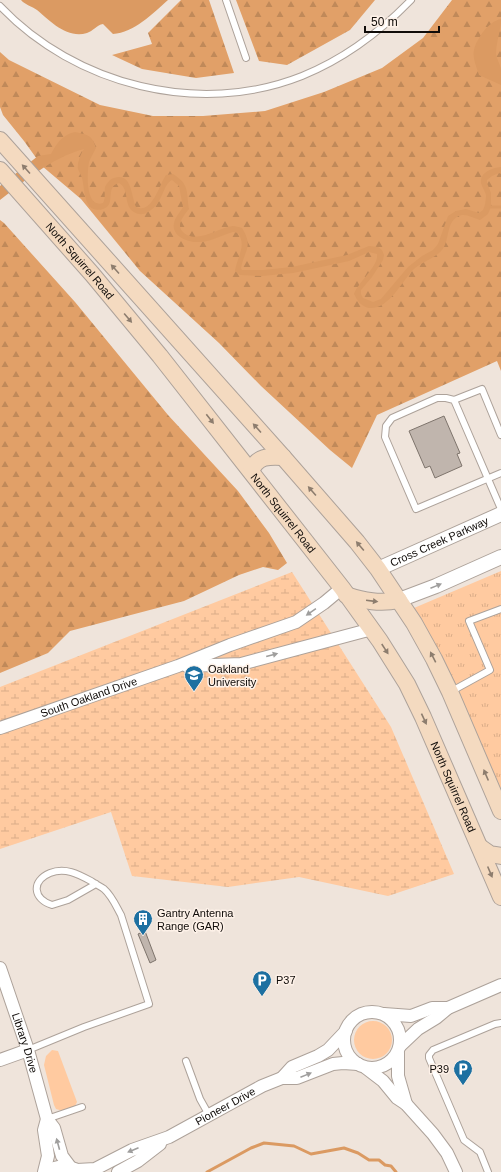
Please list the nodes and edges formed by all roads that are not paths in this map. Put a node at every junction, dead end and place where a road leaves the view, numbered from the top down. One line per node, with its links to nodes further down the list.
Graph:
1 (226, 0): 4 (lane)
2 (410, 0): 3 (lane)
3 (0, 6)
4 (246, 58)
5 (3, 143): 9 (main road, North Squirrel Road, one-way to 5)
6 (0, 170): 10 (main road, North Squirrel Road, one-way to 10)
7 (454, 400): 8 (lane); 12 (lane); 12 (lane)
8 (501, 435)
9 (283, 458): 10 (main road); 16 (main road, North Squirrel Road, one-way to 9)
10 (251, 471): 17 (main road, North Squirrel Road)
11 (501, 473): 12 (lane)
12 (488, 478): 13 (lane)
13 (501, 509)
14 (501, 514): 16 (street, Cross Creek Parkway)
15 (501, 558): 18 (street, one-way to 15)
16 (378, 569): 18 (main road, North Squirrel Road)
17 (344, 591): 18 (main road, one-way to 18); 20 (main road, North Squirrel Road); 21 (street, South Oakland Drive, one-way to 21)
18 (399, 600): 22 (main road, North Squirrel Road, one-way to 18)
19 (501, 609): 22 (lane)
20 (372, 629): 21 (street, South Oakland Drive, one-way to 20); 25 (main road, North Squirrel Road, one-way to 25)
21 (178, 666): 23 (street, South Oakland Drive)
22 (450, 692): 24 (main road, North Squirrel Road, one-way to 22)
23 (0, 728)
24 (501, 811)
25 (480, 847): 26 (main road); 28 (main road, North Squirrel Road, one-way to 28)
26 (501, 856)
27 (96, 884): 27 (lane); 36 (lane)
28 (501, 897)
29 (0, 968): 36 (street, Library Drive)
30 (501, 985): 31 (street)
31 (448, 1008): 32 (street); 35 (street)
32 (384, 1014): 34 (street); 35 (street)
33 (501, 1023): 50 (lane)
34 (346, 1031): 39 (street); 40 (street, Pioneer Drive)
35 (399, 1049): 39 (street); 41 (street)
36 (28, 1050): 37 (street); 44 (street, Library Drive)
37 (0, 1060)
38 (186, 1061): 43 (lane)
39 (362, 1066): 40 (street, Pioneer Drive, one-way to 39); 41 (street)
40 (282, 1078): 43 (street, Pioneer Drive)
41 (406, 1104): 49 (street)
42 (82, 1106): 44 (lane)
43 (209, 1115): 45 (street, Pioneer Drive)
44 (47, 1119): 46 (street, Library Drive, one-way to 44); 47 (street, Library Drive)
45 (169, 1137): 46 (street, Pioneer Drive, one-way to 46); 48 (street, Pioneer Drive)
46 (76, 1170): 47 (street, Pioneer Drive)
47 (45, 1172)
48 (118, 1172)
49 (456, 1172)
50 (488, 1172)

